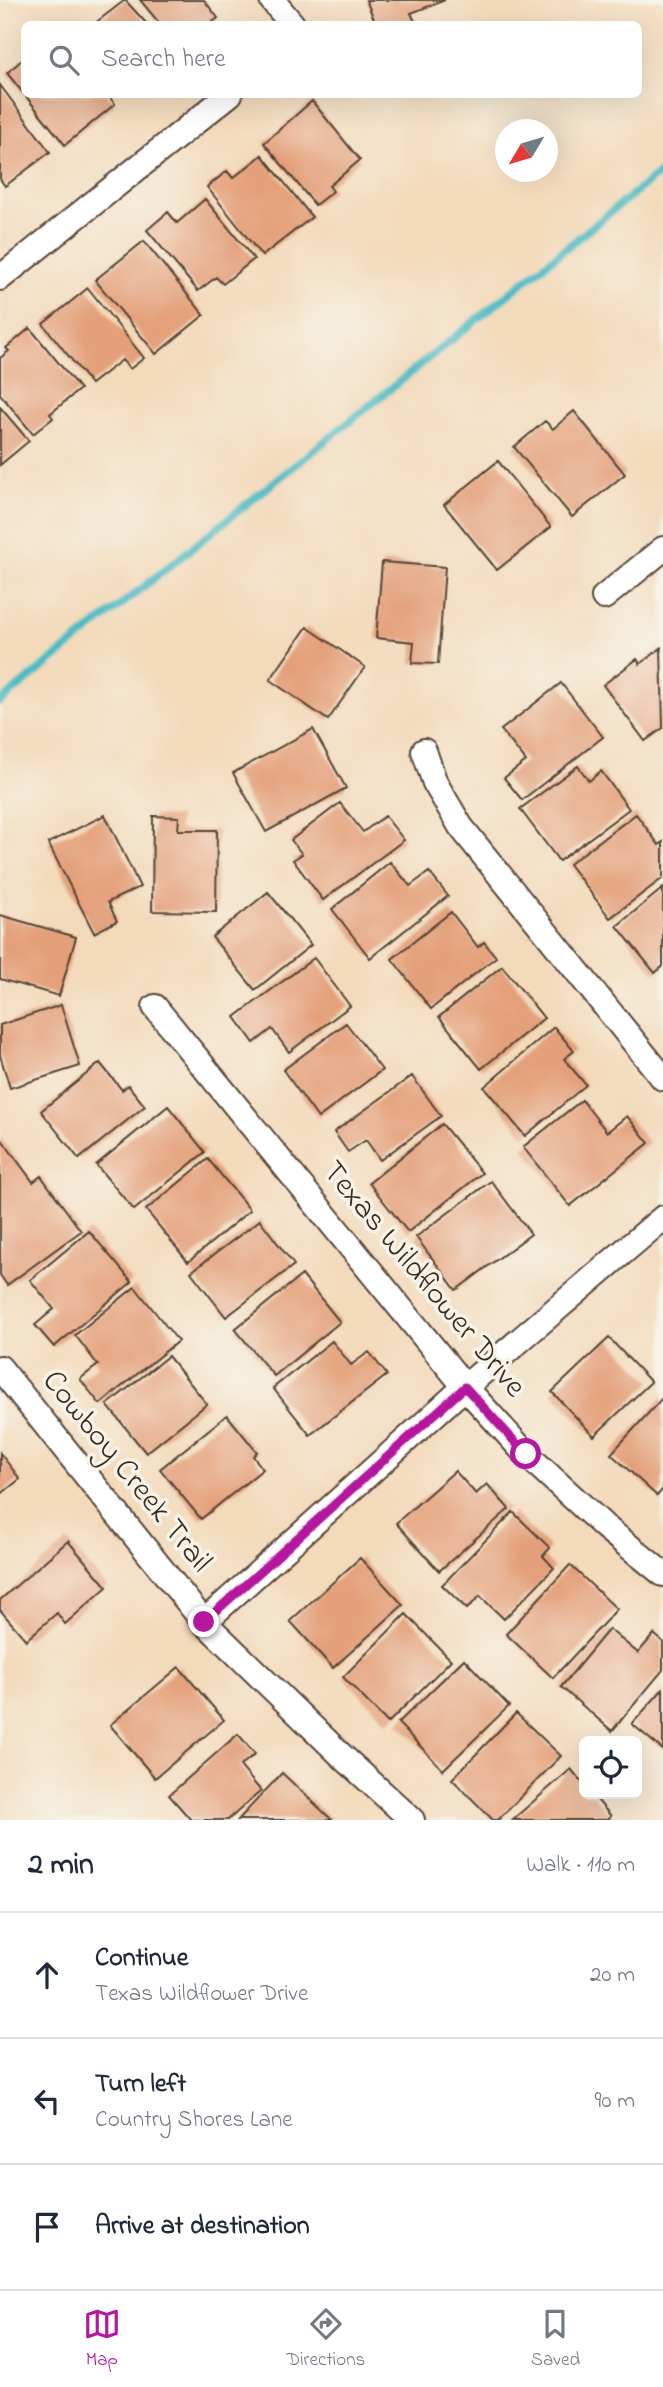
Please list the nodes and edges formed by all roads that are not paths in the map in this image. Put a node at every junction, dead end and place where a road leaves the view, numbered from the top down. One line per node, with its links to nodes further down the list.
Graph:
1 (272, 0): 2 (street)
2 (290, 21)
3 (225, 98): 4 (street)
4 (0, 278)
5 (663, 549): 6 (street)
6 (604, 597)
7 (424, 751): 9 (street)
8 (155, 1007): 12 (street, Texas Wildflower Drive)
9 (663, 1078)
10 (663, 1218): 12 (street)
11 (0, 1368): 14 (street, Cowboy Creek Trail)
12 (465, 1387): 13 (street, Texas Wildflower Drive); 14 (street)
13 (663, 1574)
14 (204, 1622): 15 (street, Cowboy Creek Trail)
15 (412, 1820)

